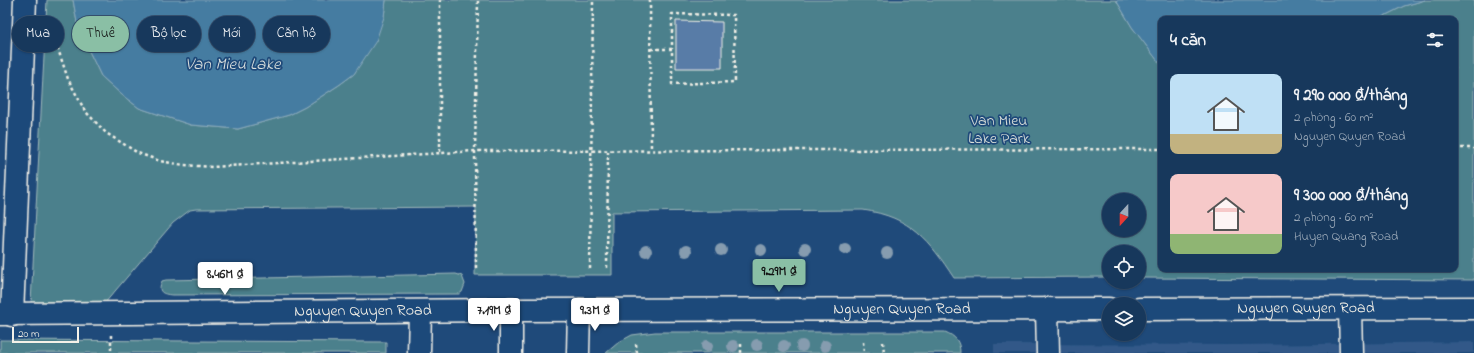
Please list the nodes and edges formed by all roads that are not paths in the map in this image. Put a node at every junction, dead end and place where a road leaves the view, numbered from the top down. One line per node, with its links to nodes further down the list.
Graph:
1 (25, 0): 10 (street)
2 (1474, 308): 6 (street, Nguyen Quyen Road)
3 (1047, 309): 4 (street, Nguyen Quyen Road); 8 (street, Nguyen Quyen Road); 14 (street)
4 (1102, 309)
5 (1146, 309): 6 (street, Nguyen Quyen Road)
6 (1350, 309): 15 (street)
7 (511, 310): 8 (street, Nguyen Quyen Road); 9 (street, Nguyen Quyen Road); 12 (street)
8 (578, 310): 13 (street)
9 (420, 312): 10 (street, Nguyen Quyen Road); 11 (street)
10 (6, 314)
11 (419, 353)
12 (511, 353)
13 (578, 353)
14 (1048, 353)
15 (1351, 353)

